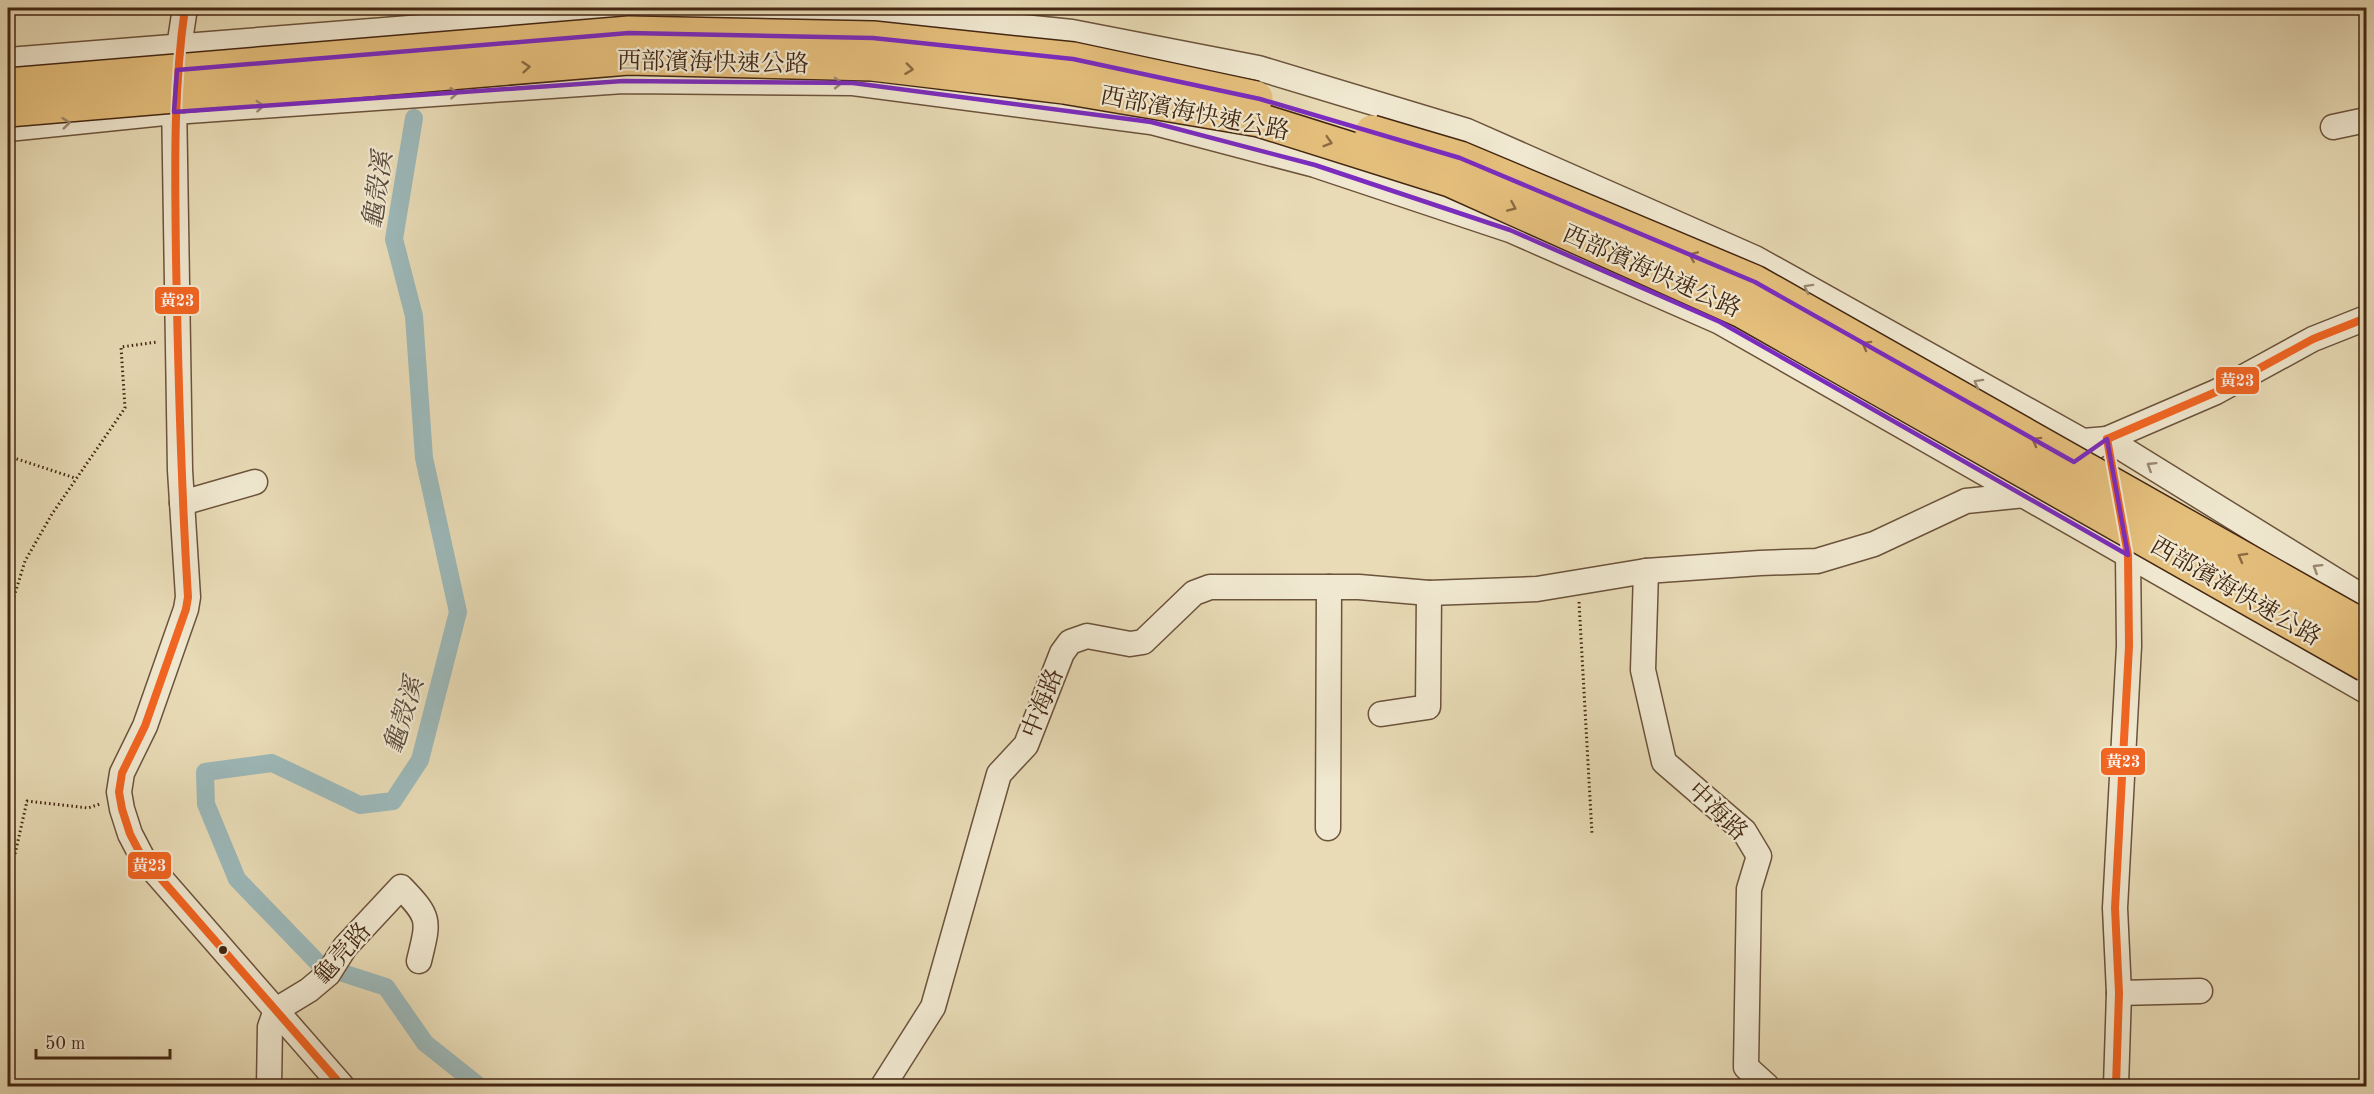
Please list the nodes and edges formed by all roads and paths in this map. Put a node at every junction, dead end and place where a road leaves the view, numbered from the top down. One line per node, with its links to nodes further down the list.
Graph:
1 (185, 8): 2 (street)
2 (179, 47): 3 (street); 6 (street); 12 (street, one-way to 2)
3 (8, 60)
4 (8, 85): 25 (highway, 西部濱海快速公路, one-way to 4, bridge)
5 (8, 110): 26 (highway, 西部濱海快速公路, one-way to 26, bridge)
6 (174, 112): 9 (street, one-way to 6); 11 (street); 16 (street, one-way to 16)
7 (2367, 120): 8 (street)
8 (2332, 127)
9 (8, 129)
10 (2367, 318): 12 (street, 中海路)
11 (177, 340): 14 (path); 17 (street)
12 (2107, 439): 16 (street, 中海路); 18 (street); 23 (street, one-way to 12)
13 (8, 456): 14 (path)
14 (75, 478): 24 (path)
15 (255, 483): 17 (street)
16 (2025, 495): 18 (street); 19 (street, 中海路)
17 (182, 503): 29 (street)
18 (2128, 555): 27 (street); 35 (street)
19 (1647, 570): 20 (street, 中海路); 40 (street, 中海路)
20 (1577, 582): 22 (street, 中海路); 31 (path)
21 (1329, 587): 22 (street, 中海路); 30 (street); 39 (street, 中海路)
22 (1429, 593): 28 (street)
23 (2367, 599)
24 (8, 603)
25 (2367, 628)
26 (2367, 665)
27 (2367, 691)
28 (1381, 714)
29 (120, 798): 32 (path); 36 (street)
30 (1328, 828)
31 (1592, 834)
32 (15, 854)
33 (419, 961): 36 (street, 龜壳路)
34 (2200, 991): 35 (street)
35 (2119, 993): 41 (street)
36 (276, 1010): 37 (street); 38 (street)
37 (269, 1086)
38 (342, 1086)
39 (883, 1086)
40 (1767, 1086)
41 (2116, 1086)

